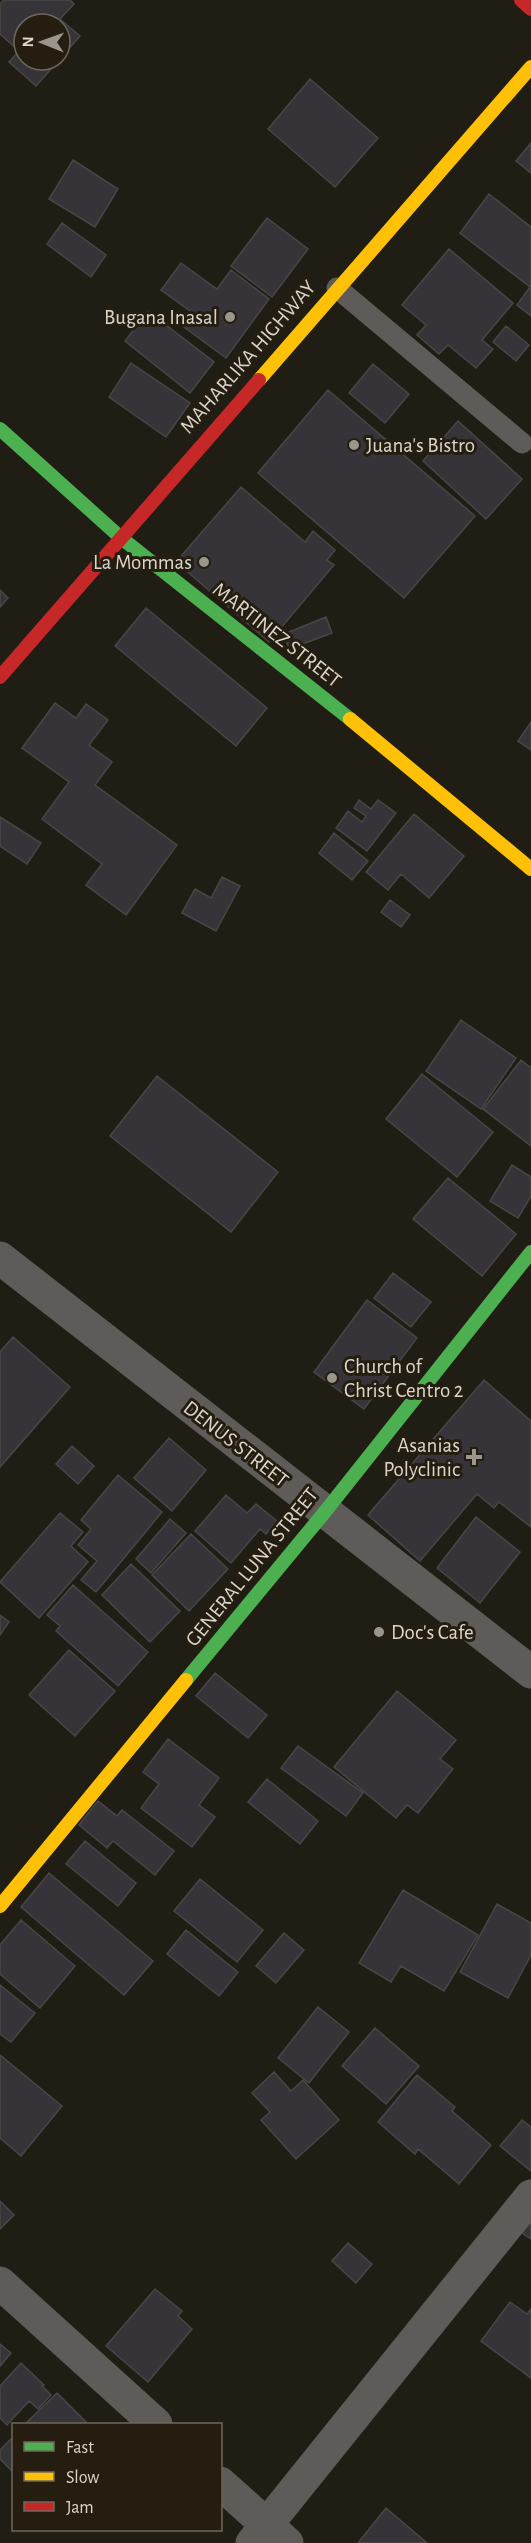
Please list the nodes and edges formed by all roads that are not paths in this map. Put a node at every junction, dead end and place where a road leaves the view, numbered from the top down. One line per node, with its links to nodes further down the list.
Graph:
1 (521, 0): 2 (main road)
2 (531, 9)
3 (531, 67): 4 (main road, MAHARLIKA HIGHWAY)
4 (337, 288): 6 (lane); 7 (main road, MAHARLIKA HIGHWAY)
5 (0, 429): 7 (main road, MARTINEZ STREET)
6 (522, 443)
7 (120, 537): 8 (main road, MAHARLIKA HIGHWAY); 9 (main road, MARTINEZ STREET)
8 (0, 677)
9 (531, 868)
10 (531, 1251): 12 (main road, GENERAL LUNA STREET)
11 (0, 1258): 12 (street, DENUS STREET)
12 (324, 1513): 13 (street, DENUS STREET); 14 (main road, GENERAL LUNA STREET)
13 (531, 1672)
14 (0, 1906)
15 (531, 2196): 19 (street)
16 (0, 2283): 17 (street)
17 (155, 2423)
18 (222, 2485): 19 (street)
19 (268, 2537)

